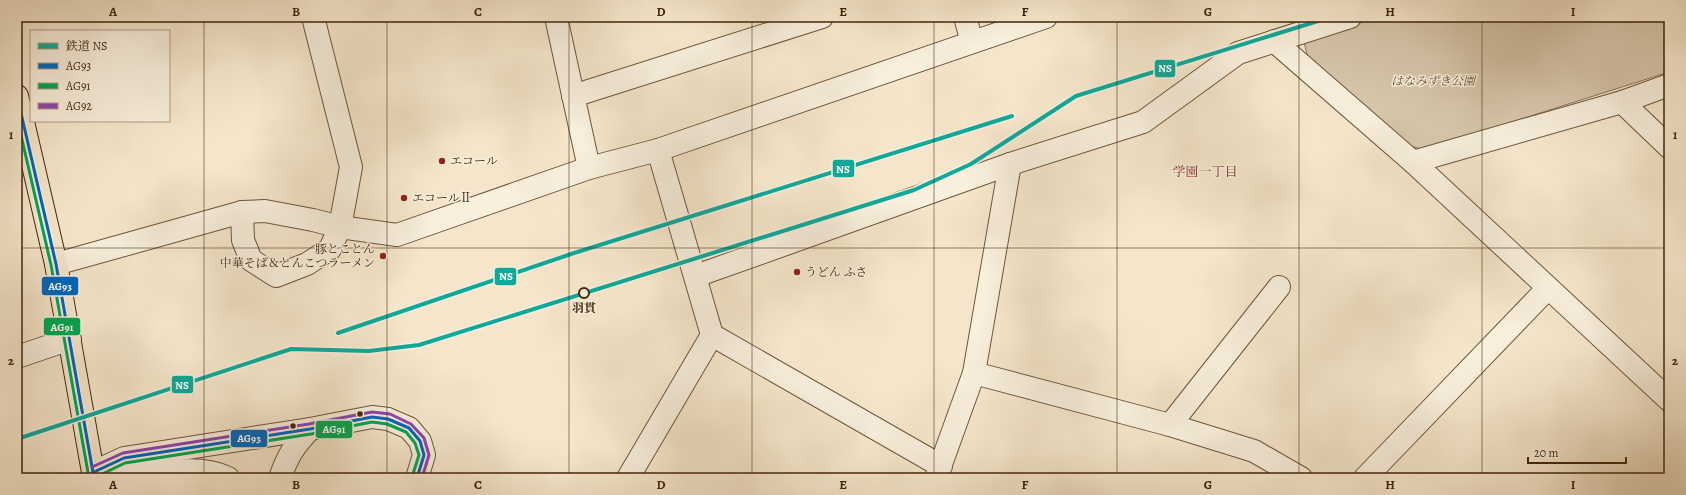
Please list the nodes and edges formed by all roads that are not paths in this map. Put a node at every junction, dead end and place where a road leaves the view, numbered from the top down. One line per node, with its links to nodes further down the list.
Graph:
1 (313, 17): 20 (street)
2 (556, 17): 11 (street)
3 (822, 17): 11 (street)
4 (965, 17): 8 (street)
5 (1046, 17): 8 (street)
6 (1350, 17): 7 (street)
7 (1274, 41): 16 (street); 17 (street)
8 (972, 42): 15 (street)
9 (1669, 85): 12 (street)
10 (17, 96): 13 (main road)
11 (573, 96): 18 (street)
12 (1622, 102): 14 (street); 16 (street)
13 (22, 138): 21 (main road)
14 (1669, 148)
15 (658, 150): 18 (street); 22 (street)
16 (1413, 162): 24 (street)
17 (1010, 164): 22 (street); 28 (street)
18 (589, 168): 20 (street)
19 (242, 212): 20 (street); 20 (street); 21 (street)
20 (340, 227)
21 (56, 264): 26 (main road)
22 (696, 276): 25 (street)
23 (1279, 287): 30 (street)
24 (1548, 288): 29 (street); 41 (street)
25 (712, 335): 32 (street); 39 (street)
26 (70, 339): 27 (street); 33 (main road)
27 (17, 356)
28 (974, 373): 30 (street); 32 (street)
29 (1669, 400)
30 (1170, 425): 40 (street)
31 (310, 429): 33 (street); 37 (street); 38 (street)
32 (938, 472)
33 (94, 475): 34 (street)
34 (125, 478)
35 (129, 478): 36 (street)
36 (228, 478)
37 (280, 478)
38 (417, 478)
39 (628, 478)
40 (1301, 478)
41 (1365, 478)

